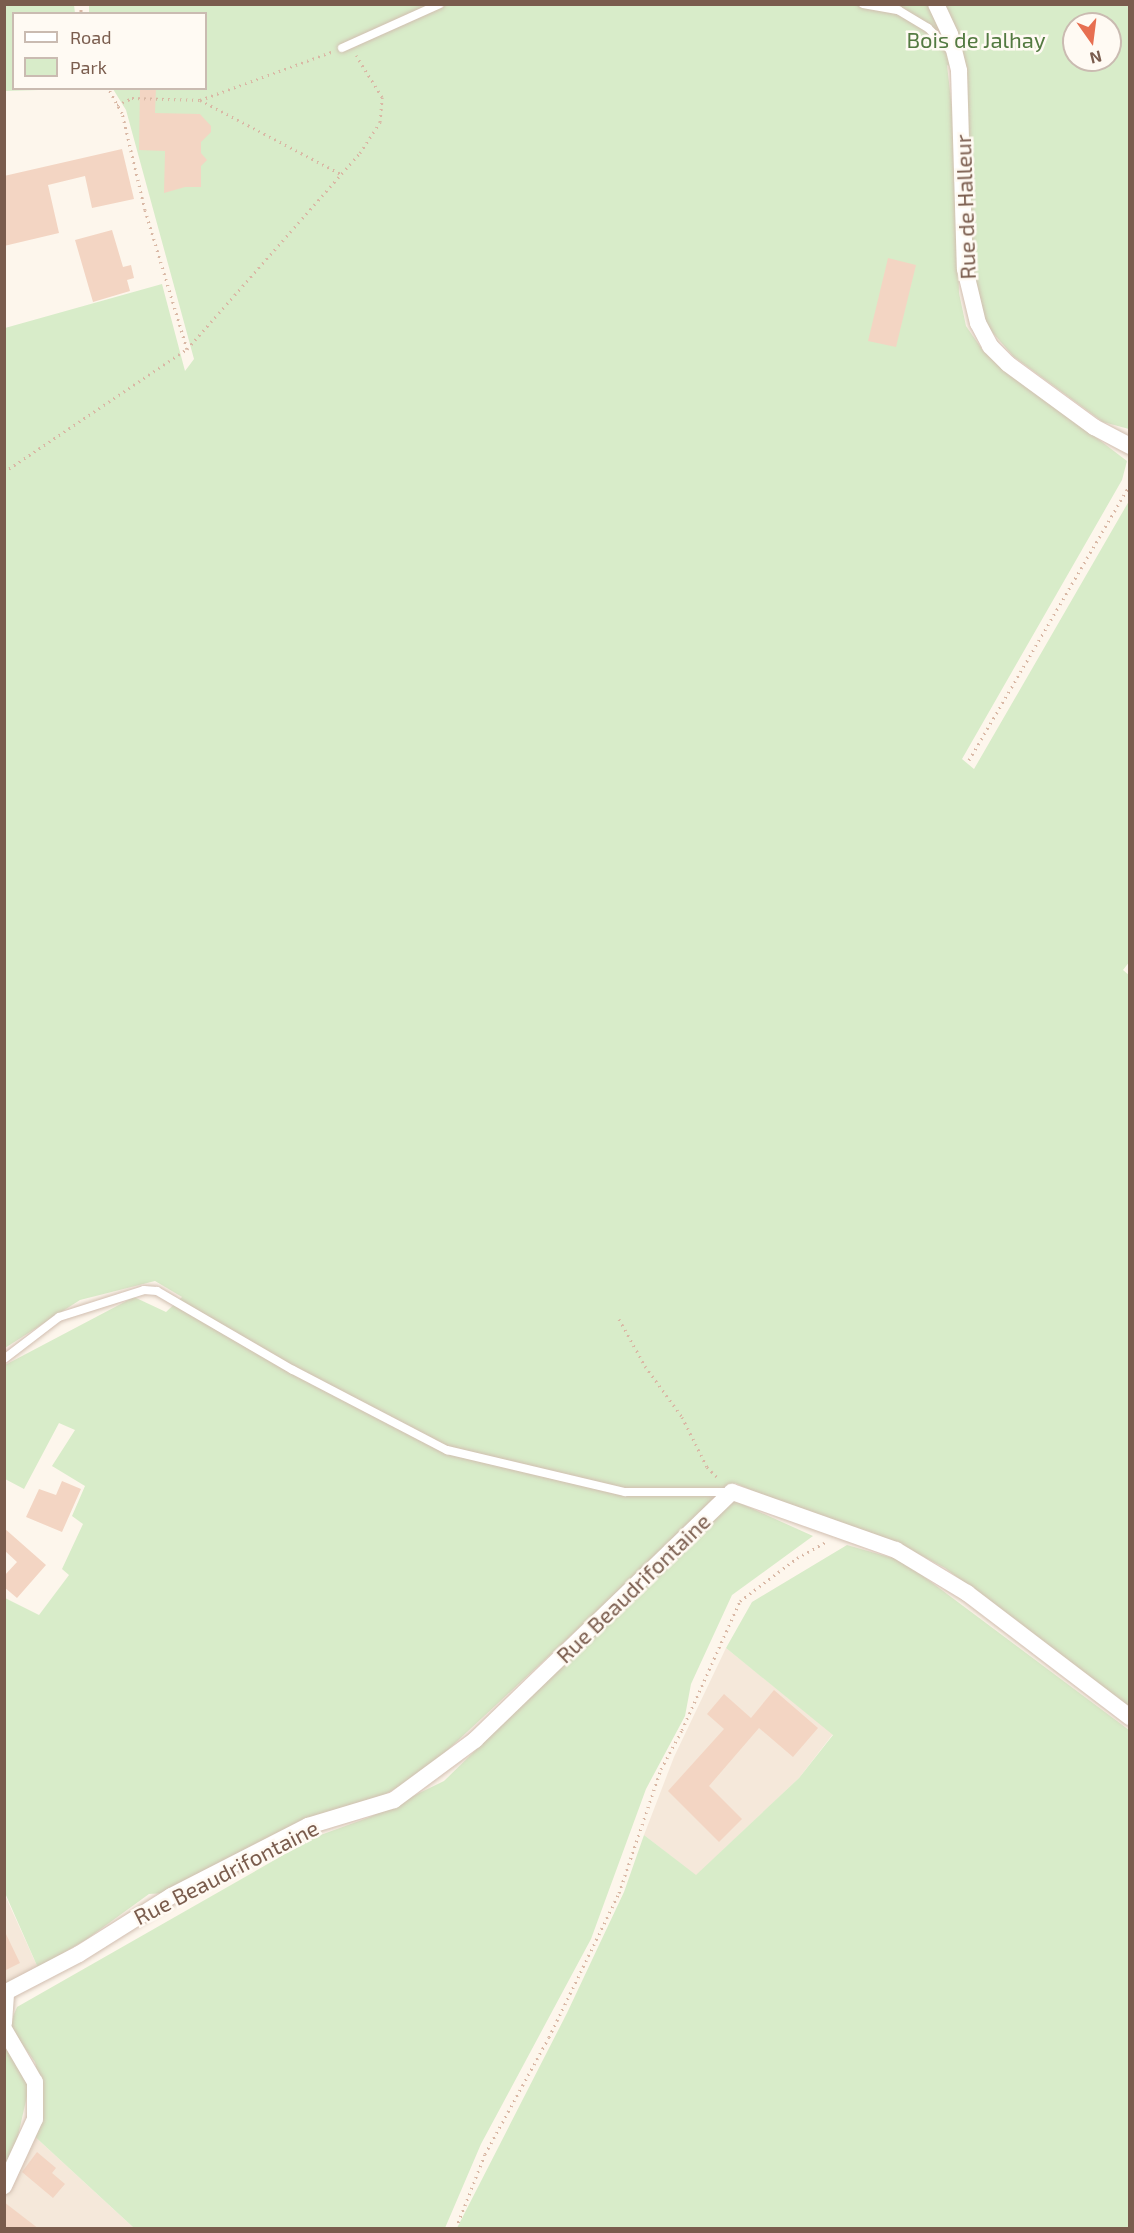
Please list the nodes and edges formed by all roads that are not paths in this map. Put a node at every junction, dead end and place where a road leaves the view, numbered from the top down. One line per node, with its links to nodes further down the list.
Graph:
1 (440, 4): 4 (lane)
2 (864, 4): 5 (lane)
3 (936, 4): 5 (street, Rue de Halleur)
4 (342, 48)
5 (955, 56): 6 (street, Rue de Halleur)
6 (1130, 446)
7 (4, 1359): 8 (lane, Rue Beaudrifontaine)
8 (732, 1492): 9 (street, Rue Beaudrifontaine); 10 (street, Rue Beaudrifontaine)
9 (1130, 1717)
10 (4, 2024)
11 (4, 2029): 12 (street)
12 (4, 2186)

